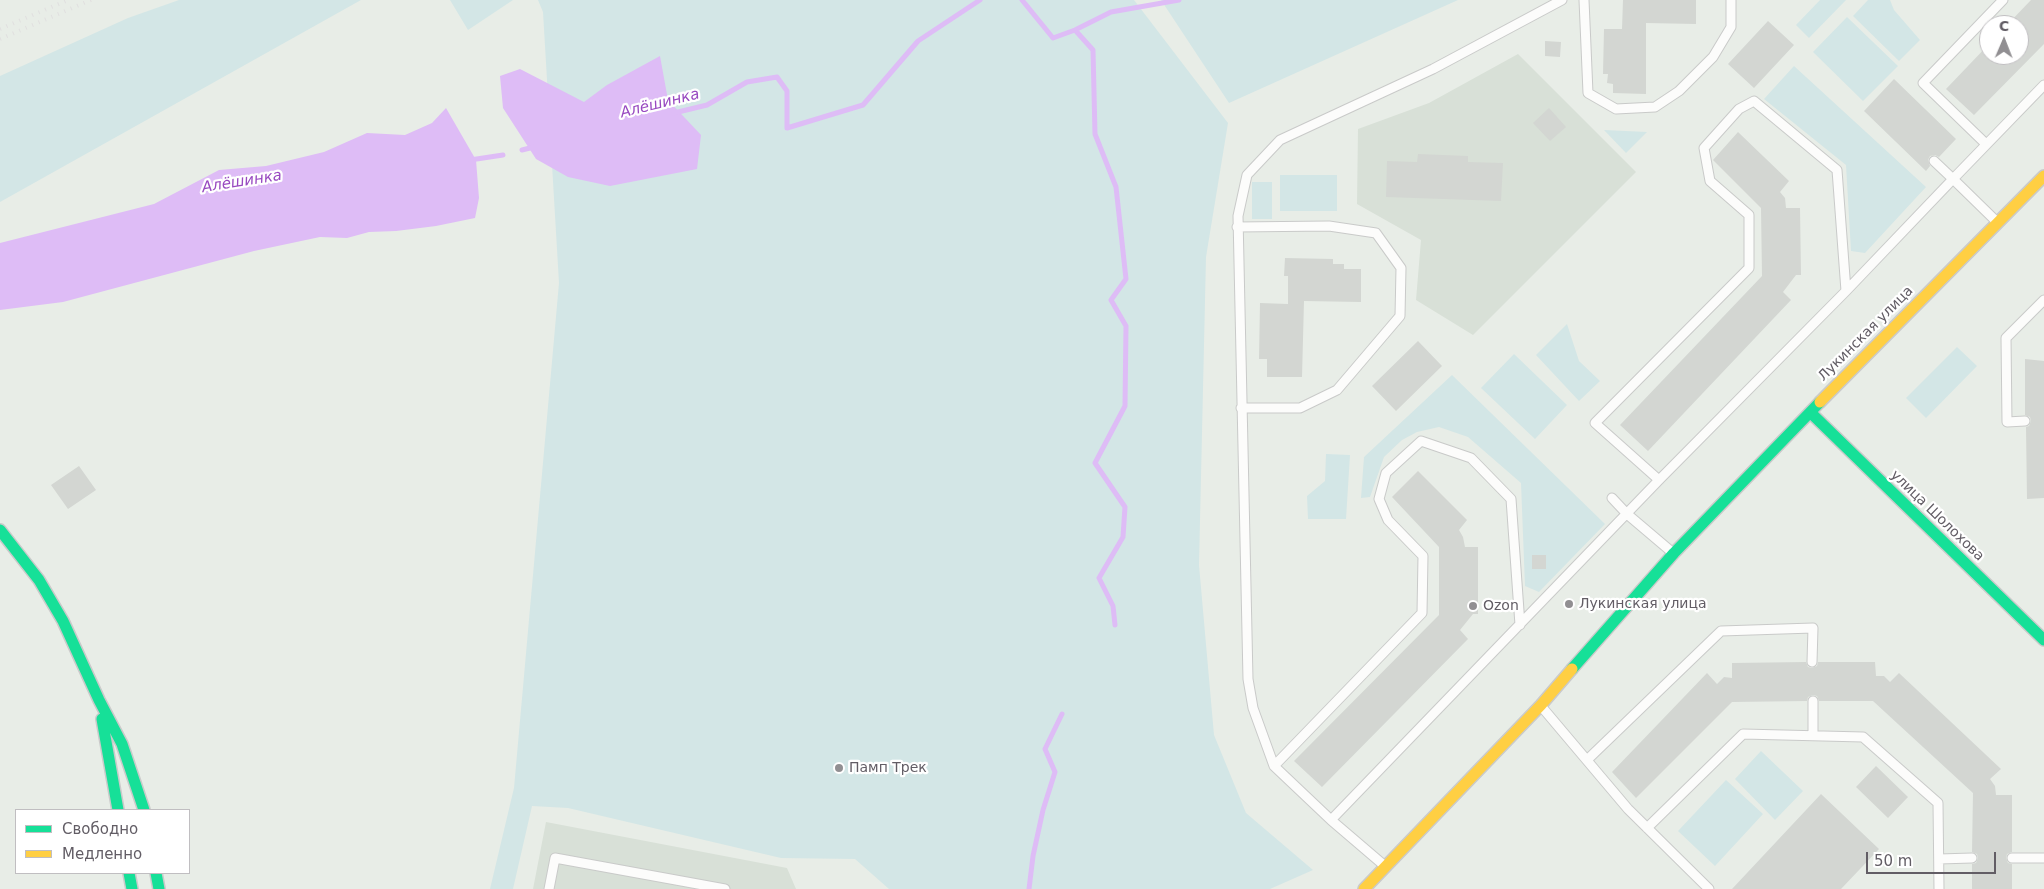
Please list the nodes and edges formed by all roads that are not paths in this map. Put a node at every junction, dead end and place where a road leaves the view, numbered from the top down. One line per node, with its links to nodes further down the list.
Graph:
1 (1562, 0): 11 (lane)
2 (1584, 0): 3 (lane)
3 (1731, 0)
4 (2003, 0): 6 (lane)
5 (2044, 85): 6 (lane)
6 (1986, 144): 9 (lane)
7 (1934, 162): 9 (lane)
8 (2044, 176): 10 (street, Лукинская улица)
9 (1952, 179): 10 (lane); 12 (lane)
10 (1998, 223): 15 (street, Лукинская улица)
11 (1237, 227): 14 (lane); 14 (lane)
12 (1846, 291): 17 (lane); 17 (lane)
13 (2044, 300): 16 (lane)
14 (1241, 408): 30 (lane)
15 (1811, 413): 21 (street, Лукинская улица); 23 (street, улица Шолохова)
16 (2026, 422)
17 (1659, 480): 19 (lane)
18 (1612, 498): 19 (lane)
19 (1628, 514): 21 (lane); 22 (lane)
20 (0, 530): 25 (street)
21 (1674, 554): 27 (street, Лукинская улица)
22 (1520, 625): 30 (lane); 33 (lane)
23 (2044, 640)
24 (1812, 662): 29 (lane)
25 (99, 700): 31 (street); 32 (street)
26 (1813, 701): 28 (lane)
27 (1541, 705): 29 (lane); 39 (street, Лукинская улица)
28 (1813, 735): 34 (lane); 38 (lane)
29 (1587, 760): 34 (lane)
30 (1274, 766): 33 (lane)
31 (118, 809)
32 (144, 809)
33 (1331, 820): 39 (lane)
34 (1648, 828): 47 (lane)
35 (1972, 858): 38 (lane)
36 (2012, 858): 37 (lane)
37 (2044, 858)
38 (1938, 859): 48 (lane)
39 (1386, 867): 46 (street, Лукинская улица)
40 (129, 874): 42 (street)
41 (156, 874): 43 (street)
42 (132, 889)
43 (159, 889)
44 (549, 889): 45 (lane)
45 (726, 889)
46 (1364, 889)
47 (1709, 889)
48 (1939, 889)

